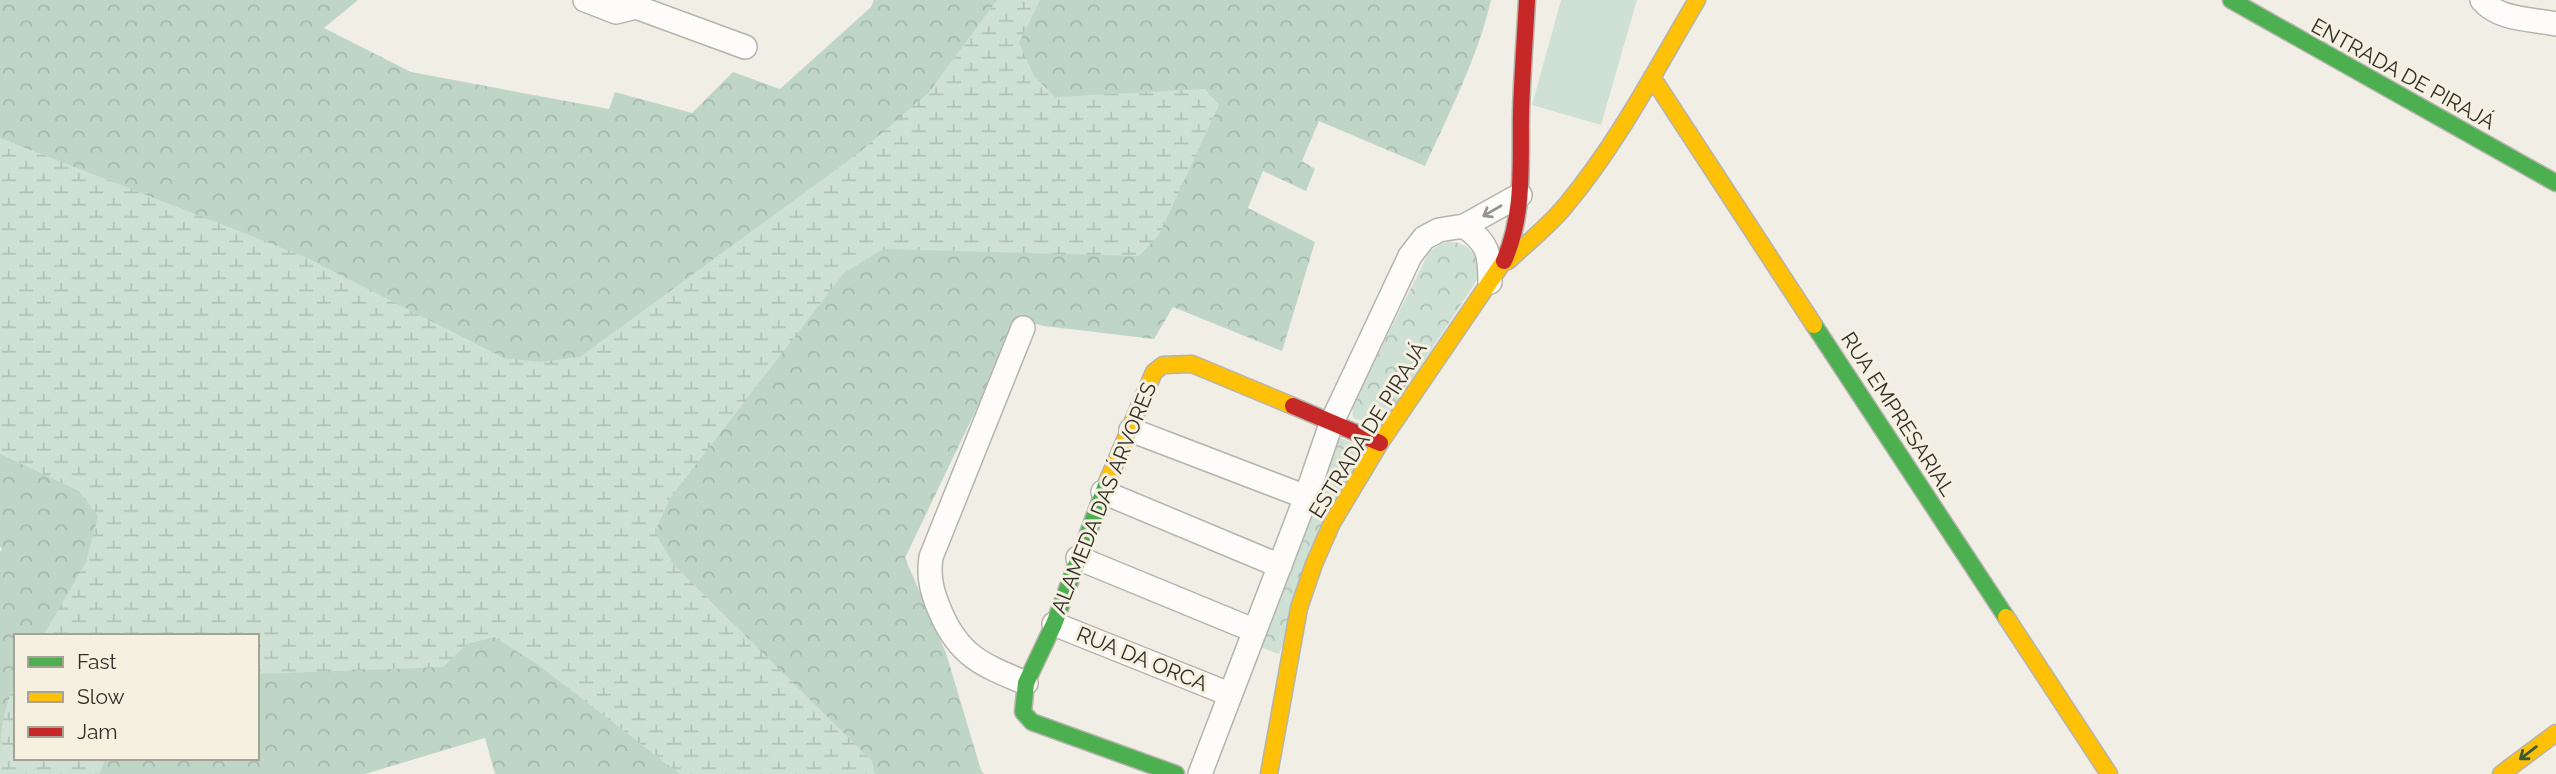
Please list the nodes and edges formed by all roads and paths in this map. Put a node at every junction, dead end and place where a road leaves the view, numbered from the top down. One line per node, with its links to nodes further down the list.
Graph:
1 (585, 0): 6 (street)
2 (1527, 0): 11 (street)
3 (1697, 0): 9 (street)
4 (2231, 0): 10 (street, ENTRADA DE PIRAJÁ)
5 (2482, 0): 7 (street)
6 (637, 4): 8 (street)
7 (2556, 24)
8 (745, 47)
9 (1652, 77): 13 (street); 30 (street, RUA EMPRESARIAL)
10 (2556, 183)
11 (1520, 195): 12 (street, one-way to 12); 13 (street)
12 (1464, 226): 13 (street); 15 (street)
13 (1497, 274): 17 (street, ESTRADA DE PIRAJÁ)
14 (1023, 328): 24 (street)
15 (1331, 424): 16 (street, ALAMEDA DAS ÁRVORES); 17 (street, ALAMEDA DAS ÁRVORES); 19 (street)
16 (1131, 430): 18 (street, ALAMEDA DAS ÁRVORES); 19 (street)
17 (1380, 443): 29 (street, ESTRADA DE PIRAJÁ)
18 (1103, 492): 20 (street, ALAMEDA DAS ÁRVORES); 21 (street)
19 (1306, 497): 21 (street)
20 (1078, 558): 22 (street, ALAMEDA DAS ÁRVORES); 23 (street)
21 (1280, 566): 23 (street)
22 (1054, 624): 24 (street, ALAMEDA DAS ÁRVORES); 25 (street, RUA DA ORCA)
23 (1253, 630): 25 (street)
24 (1026, 682): 27 (street)
25 (1229, 694): 28 (street)
26 (2556, 733): 31 (street, one-way to 31)
27 (1176, 774)
28 (1200, 774)
29 (1269, 774)
30 (2109, 774)
31 (2501, 774)

